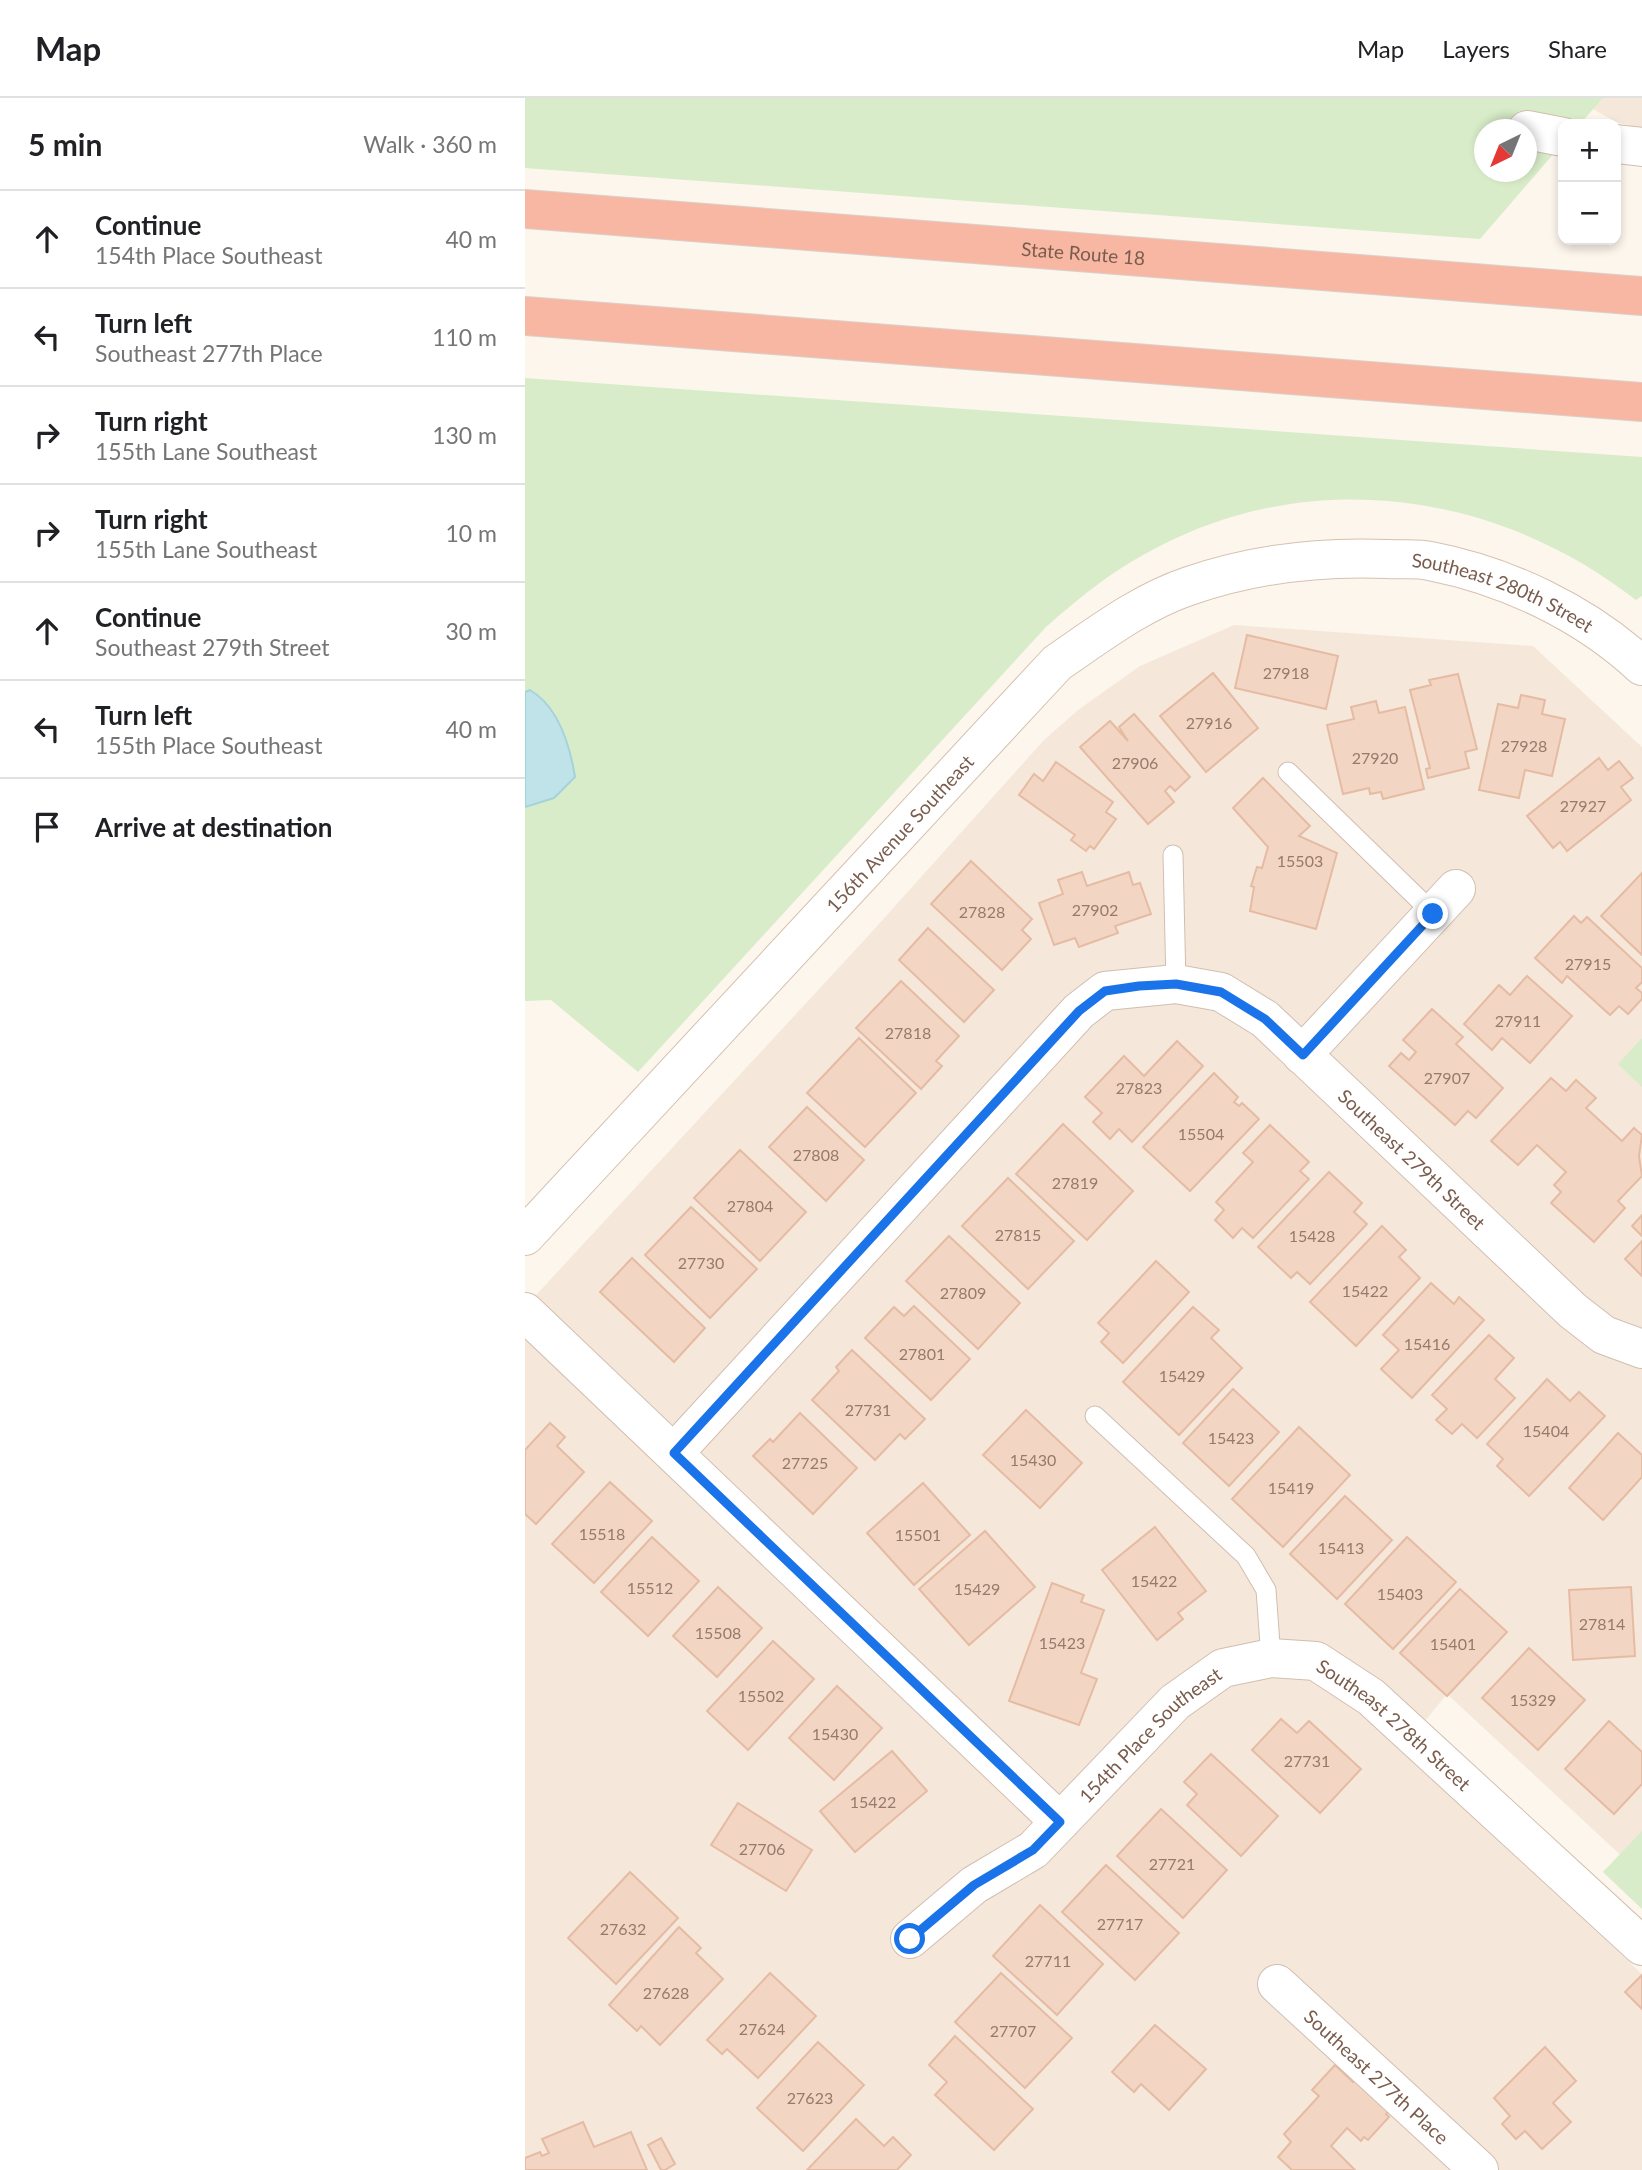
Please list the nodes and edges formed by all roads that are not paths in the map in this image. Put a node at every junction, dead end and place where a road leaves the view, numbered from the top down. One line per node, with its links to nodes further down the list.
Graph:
1 (1537, 130): 2 (street)
2 (1558, 136)
3 (1621, 145): 4 (street)
4 (1642, 147)
5 (525, 209): 6 (highway, State Route 18)
6 (1642, 296)
7 (525, 316): 8 (highway)
8 (1642, 402)
9 (1349, 557): 10 (street, Southeast 280th Street); 16 (street, 156th Avenue Southeast)
10 (1642, 666)
11 (1288, 772): 13 (lane)
12 (1173, 855): 14 (lane)
13 (1445, 901): 15 (street)
14 (1176, 984): 15 (street, Southeast 279th Street); 20 (street, Southeast 279th Street)
15 (1303, 1055): 18 (street, Southeast 279th Street)
16 (525, 1236)
17 (525, 1312): 20 (street)
18 (1642, 1349)
19 (1095, 1416): 21 (lane)
20 (674, 1453): 22 (street)
21 (1271, 1658): 22 (street, 154th Place Southeast); 24 (street, Southeast 278th Street)
22 (1060, 1822): 23 (street, 154th Place Southeast)
23 (910, 1939)
24 (1642, 1946)
25 (1277, 1984): 26 (street, Southeast 277th Place)
26 (1479, 2170)

